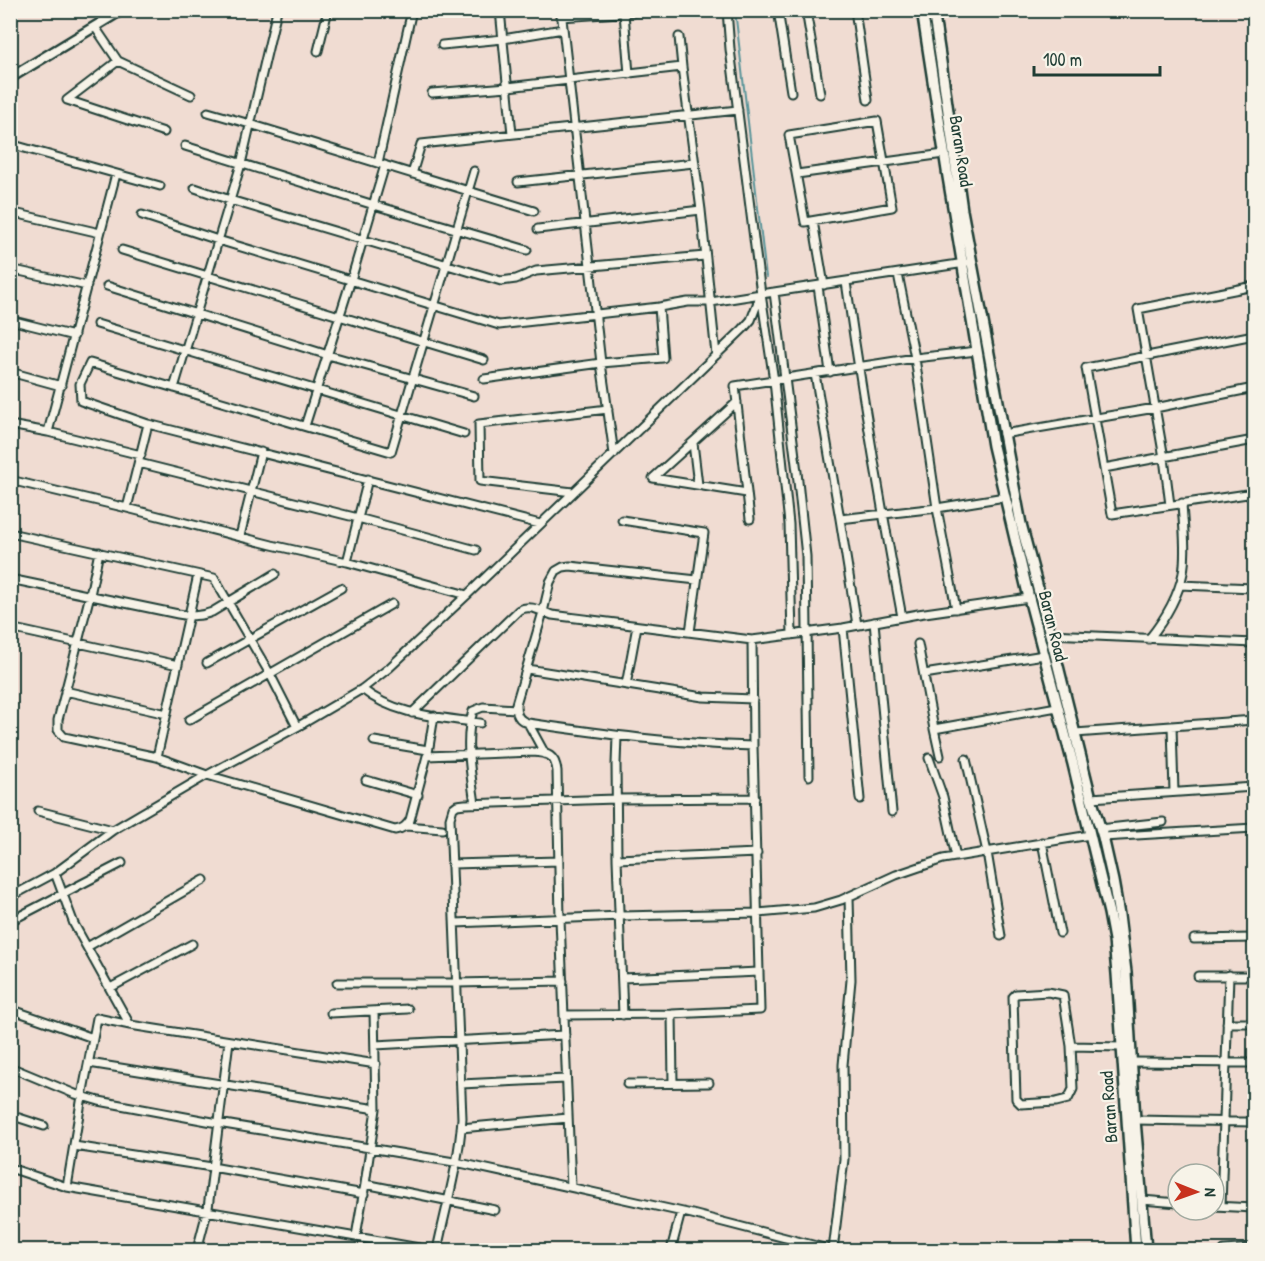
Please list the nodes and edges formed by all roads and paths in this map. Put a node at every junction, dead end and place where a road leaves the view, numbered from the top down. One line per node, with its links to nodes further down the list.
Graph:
1 (122, 10): 15 (street)
2 (277, 10): 35 (street)
3 (328, 10): 20 (street)
4 (412, 10): 45 (street)
5 (500, 10): 18 (street)
6 (727, 10): 32 (street)
7 (778, 10): 27 (street)
8 (806, 10): 29 (street)
9 (855, 10): 31 (street)
10 (922, 10): 41 (main road, Baran Road)
11 (933, 10): 71 (main road, Baran Road)
12 (650, 11): 13 (street)
13 (624, 13): 14 (street); 23 (street)
14 (561, 14): 16 (street)
15 (95, 27): 21 (street); 24 (street)
16 (563, 29): 18 (street); 25 (street)
17 (679, 37): 22 (street)
18 (503, 39): 19 (street); 26 (street)
19 (442, 45)
20 (318, 51)
21 (118, 61): 30 (street); 37 (street)
22 (682, 67): 23 (street); 34 (street)
23 (629, 74): 25 (street)
24 (10, 78)
25 (568, 79): 26 (street); 36 (street)
26 (508, 87): 28 (street); 38 (street)
27 (791, 92)
28 (432, 93)
29 (820, 94)
30 (191, 95)
31 (868, 100)
32 (738, 110): 34 (street); 84 (street)
33 (208, 112): 35 (street)
34 (688, 115): 36 (street); 42 (street)
35 (250, 124): 44 (street); 45 (street)
36 (574, 128): 38 (street); 50 (street)
37 (164, 132)
38 (512, 134): 48 (street)
39 (10, 144): 47 (street)
40 (185, 146): 44 (street)
41 (944, 153): 43 (street); 71 (main road, Baran Road)
42 (694, 163): 50 (street); 57 (street)
43 (885, 163): 49 (street); 49 (street); 61 (street)
44 (241, 164): 55 (street); 56 (street)
45 (381, 164): 48 (street); 56 (street)
46 (474, 171): 54 (street)
47 (116, 174): 52 (street); 65 (street)
48 (412, 174): 54 (street)
49 (798, 174): 61 (street)
50 (580, 176): 51 (street); 62 (street)
51 (518, 182)
52 (160, 186)
53 (195, 188): 55 (street)
54 (468, 191): 58 (street); 63 (street)
55 (230, 200): 66 (street); 67 (street)
56 (374, 205): 63 (street); 67 (street)
57 (701, 210): 62 (street); 70 (street)
58 (534, 211)
59 (10, 212): 65 (street)
60 (142, 215): 66 (street)
61 (813, 221): 81 (street)
62 (586, 222): 64 (street); 73 (street)
63 (456, 229): 69 (street); 72 (street)
64 (538, 229)
65 (100, 233): 79 (street)
66 (218, 240): 76 (street); 77 (street)
67 (363, 240): 72 (street); 77 (street)
68 (122, 250): 76 (street)
69 (526, 250)
70 (705, 256): 73 (street); 85 (street)
71 (967, 263): 75 (street); 97 (main road, Baran Road); 127 (main road, Baran Road)
72 (446, 265): 73 (street); 86 (street)
73 (591, 266): 89 (street)
74 (10, 268): 79 (street)
75 (898, 274): 78 (street); 101 (street)
76 (207, 276): 88 (street); 90 (street)
77 (351, 280): 86 (street); 90 (street)
78 (846, 282): 81 (street); 104 (street)
79 (87, 286): 94 (street)
80 (106, 286): 88 (street)
81 (821, 286): 83 (street); 106 (street)
82 (1254, 286): 100 (street)
83 (774, 292): 84 (street); 110 (street)
84 (761, 294): 85 (street); 99 (street); 111 (street)
85 (711, 302): 87 (street); 99 (street)
86 (434, 305): 89 (street); 95 (street)
87 (659, 307): 89 (street); 103 (street)
88 (196, 314): 96 (street); 98 (street)
89 (596, 314): 103 (street)
90 (340, 316): 95 (street); 98 (street)
91 (10, 320): 94 (street)
92 (97, 324): 96 (street)
93 (1254, 335): 100 (street)
94 (74, 336): 112 (street)
95 (423, 342): 102 (street); 108 (street)
96 (185, 350): 113 (street); 115 (street)
97 (978, 351): 101 (street); 142 (main road, Baran Road)
98 (328, 355): 108 (street); 115 (street)
99 (716, 355): 131 (street)
100 (1146, 357): 118 (street); 121 (street)
101 (915, 358): 104 (street); 146 (street)
102 (484, 360)
103 (601, 363): 109 (street); 119 (street)
104 (858, 367): 106 (street); 147 (street)
105 (10, 372): 112 (street)
106 (830, 372): 107 (street)
107 (815, 374): 110 (street); 150 (street)
108 (412, 379): 116 (street); 120 (street)
109 (484, 379)
110 (785, 379): 111 (street); 180 (street)
111 (774, 381): 117 (street); 182 (street)
112 (61, 386): 125 (street)
113 (174, 388): 122 (street); 124 (street)
114 (1254, 388): 118 (street)
115 (317, 390): 120 (street); 124 (street)
116 (474, 396)
117 (737, 402): 129 (street); 140 (street)
118 (1155, 408): 121 (street); 132 (street)
119 (608, 409): 131 (street); 139 (street)
120 (402, 415): 124 (street); 126 (street)
121 (1096, 418): 127 (street); 134 (street)
122 (148, 424): 130 (street); 133 (street)
123 (10, 425): 125 (street)
124 (305, 426)
125 (48, 432): 133 (street)
126 (464, 434)
127 (1003, 434): 181 (main road, Baran Road)
128 (1254, 440): 132 (street)
129 (693, 443): 137 (street); 137 (street)
130 (261, 452): 135 (street); 138 (street)
131 (614, 454): 139 (street)
132 (1164, 458): 134 (street); 144 (street)
133 (140, 459): 138 (street); 145 (street)
134 (1104, 468): 144 (street)
135 (368, 479): 148 (street); 152 (street)
136 (10, 480): 145 (street)
137 (698, 485): 140 (street)
138 (251, 491): 148 (street); 154 (street)
139 (573, 492): 152 (street)
140 (747, 493): 149 (street)
141 (1254, 493): 143 (street)
142 (1005, 497): 146 (street); 167 (main road, Baran Road)
143 (1182, 503): 144 (street); 162 (street)
144 (1170, 504)
145 (128, 508): 154 (street)
146 (937, 508): 147 (street); 170 (street)
147 (883, 515): 150 (street); 173 (street)
148 (358, 518): 155 (street); 157 (street)
149 (750, 519)
150 (840, 519): 175 (street)
151 (622, 520): 161 (street)
152 (540, 524): 166 (street)
153 (10, 532): 156 (street)
154 (240, 536): 157 (street)
155 (476, 550)
156 (99, 552): 159 (street); 165 (street)
157 (347, 562): 166 (street)
158 (275, 574): 168 (street)
159 (198, 575): 168 (street); 172 (street)
160 (10, 579): 165 (street)
161 (697, 580): 171 (street); 179 (street)
162 (1180, 585): 164 (street); 184 (street)
163 (341, 588): 183 (street)
164 (1254, 588)
165 (90, 595): 172 (street); 186 (street)
166 (467, 595): 196 (street)
167 (1029, 598): 170 (street); 189 (main road, Baran Road)
168 (229, 603): 172 (street); 183 (street)
169 (392, 604): 193 (street)
170 (956, 609): 173 (street)
171 (543, 612): 176 (street); 192 (street); 201 (street)
172 (189, 616): 191 (street)
173 (902, 617): 174 (street)
174 (874, 622): 175 (street); 236 (street)
175 (857, 625): 178 (street)
176 (637, 626): 179 (street); 195 (street)
177 (10, 628): 186 (street)
178 (843, 628): 180 (street); 232 (street)
179 (690, 632): 185 (street)
180 (808, 633): 182 (street); 224 (street)
181 (1050, 634): 184 (street); 212 (main road, Baran Road)
182 (792, 635): 185 (street)
183 (249, 639): 190 (street); 193 (street)
184 (1149, 639): 187 (street)
185 (752, 640): 198 (street)
186 (78, 643): 191 (street); 197 (street)
187 (1254, 643)
188 (918, 644): 194 (street)
189 (1044, 655): 194 (street); 199 (main road, Baran Road)
190 (207, 663)
191 (178, 664): 202 (street)
192 (527, 669): 195 (street); 200 (street)
193 (270, 674): 204 (street); 210 (street)
194 (924, 674): 211 (street)
195 (626, 685): 198 (street)
196 (362, 689): 201 (street); 210 (street)
197 (65, 691): 202 (street); 220 (street)
198 (753, 699): 215 (street)
199 (1057, 707): 211 (street); 243 (main road, Baran Road)
200 (516, 709): 206 (street); 208 (street)
201 (412, 712): 203 (street)
202 (167, 714): 220 (street)
203 (434, 716): 206 (street); 216 (street)
204 (189, 720)
205 (1254, 720): 209 (street)
206 (471, 721): 207 (street); 217 (street)
207 (480, 723)
208 (528, 723): 213 (street); 218 (street)
209 (1172, 726): 212 (street); 227 (street)
210 (297, 727): 223 (street)
211 (934, 729): 219 (street)
212 (1075, 733): 230 (main road, Baran Road)
213 (617, 736): 215 (street); 231 (street)
214 (374, 741): 216 (street)
215 (753, 746): 229 (street)
216 (428, 753): 217 (street); 228 (street)
217 (468, 754): 218 (street); 234 (street)
218 (545, 754): 233 (street)
219 (940, 756)
220 (157, 757): 223 (street)
221 (929, 758): 247 (street)
222 (966, 759): 245 (street)
223 (207, 775): 238 (street); 240 (street)
224 (809, 776)
225 (366, 780): 228 (street)
226 (1254, 787): 227 (street)
227 (1174, 792): 230 (street)
228 (418, 795): 238 (street)
229 (755, 798): 231 (street); 246 (street)
230 (1091, 798): 242 (main road, Baran Road)
231 (616, 799): 233 (street); 248 (street)
232 (860, 799)
233 (557, 801): 234 (street); 249 (street)
234 (475, 804): 251 (street)
235 (38, 811): 240 (street)
236 (892, 812)
237 (1163, 822): 242 (street)
238 (406, 826): 241 (street)
239 (1254, 828): 242 (street)
240 (113, 830): 252 (street)
241 (442, 830)
242 (1101, 833): 294 (main road, Baran Road)
243 (1090, 834): 244 (street); 293 (main road, Baran Road)
244 (1042, 843): 245 (street); 262 (street)
245 (987, 852): 247 (street); 263 (street)
246 (756, 853): 248 (street); 257 (street)
247 (956, 857): 256 (street)
248 (617, 859): 258 (street)
249 (559, 861): 251 (street); 260 (street)
250 (122, 863): 254 (street)
251 (452, 864): 261 (street)
252 (55, 873): 254 (street); 255 (street)
253 (204, 880): 267 (street)
254 (63, 895): 259 (street); 267 (street)
255 (10, 897)
256 (849, 897): 257 (street); 341 (street)
257 (758, 913): 258 (street); 268 (street)
258 (621, 916): 260 (street); 272 (street)
259 (14, 919)
260 (560, 919): 261 (street); 273 (street)
261 (454, 923): 275 (street)
262 (1060, 933)
263 (1001, 936)
264 (1254, 938): 265 (street)
265 (1194, 939)
266 (192, 944): 276 (street)
267 (87, 946): 276 (street)
268 (759, 972): 272 (street); 282 (street)
269 (1229, 975): 270 (street); 271 (street); 284 (street)
270 (1198, 976)
271 (1254, 976)
272 (622, 978): 281 (street)
273 (562, 981): 275 (street); 283 (street)
274 (337, 983): 275 (street)
275 (457, 983): 290 (street)
276 (110, 988): 286 (street)
277 (10, 1009): 288 (street)
278 (408, 1009): 279 (street)
279 (374, 1011): 280 (street); 291 (street)
280 (331, 1013)
281 (623, 1014): 282 (street); 283 (street)
282 (672, 1014): 301 (street)
283 (564, 1015): 287 (street)
284 (1227, 1023): 285 (street); 296 (street)
285 (1254, 1023)
286 (130, 1025): 288 (street); 289 (street)
287 (565, 1035): 290 (street); 300 (street)
288 (93, 1038): 295 (street)
289 (229, 1041): 298 (street); 305 (street)
290 (459, 1041): 291 (street); 303 (street)
291 (375, 1045): 298 (street)
292 (1071, 1046): 292 (street); 293 (street)
293 (1122, 1047): 342 (main road, Baran Road)
294 (1132, 1062): 296 (street); 310 (main road, Baran Road)
295 (88, 1063): 305 (street); 306 (street)
296 (1225, 1063): 297 (street); 311 (street)
297 (1254, 1063)
298 (376, 1064): 307 (street)
299 (10, 1067): 306 (street)
300 (566, 1079): 303 (street); 309 (street)
301 (672, 1083): 302 (street); 304 (street)
302 (709, 1083)
303 (461, 1084): 315 (street)
304 (627, 1084)
305 (224, 1085): 307 (street); 313 (street)
306 (82, 1096): 313 (street); 316 (street)
307 (376, 1109): 317 (street)
308 (10, 1114): 314 (street)
309 (568, 1118): 315 (street); 324 (street)
310 (1135, 1120): 311 (street); 326 (main road, Baran Road)
311 (1224, 1122): 312 (street); 318 (street)
312 (1254, 1122)
313 (218, 1123): 317 (street); 320 (street)
314 (44, 1126)
315 (461, 1128): 319 (street)
316 (74, 1146): 320 (street); 323 (street)
317 (371, 1148): 319 (street); 322 (street)
318 (1221, 1162)
319 (456, 1163): 324 (street); 327 (street)
320 (212, 1167): 325 (street); 332 (street)
321 (10, 1168): 323 (street)
322 (365, 1184): 325 (street); 327 (street)
323 (67, 1187): 332 (street)
324 (571, 1187): 333 (street)
325 (364, 1194): 334 (street)
326 (1142, 1200): 328 (street); 343 (main road, Baran Road)
327 (448, 1201): 331 (street); 339 (street)
328 (1166, 1202)
329 (1226, 1206): 330 (street)
330 (1254, 1208)
331 (495, 1210)
332 (207, 1211): 334 (street); 337 (street)
333 (681, 1212): 335 (street); 340 (street)
334 (356, 1236): 338 (street)
335 (811, 1247): 341 (street)
336 (1254, 1248): 344 (street)
337 (197, 1251)
338 (430, 1251)
339 (437, 1251)
340 (671, 1251)
341 (832, 1251)
342 (1136, 1251)
343 (1146, 1251)
344 (1224, 1251)

